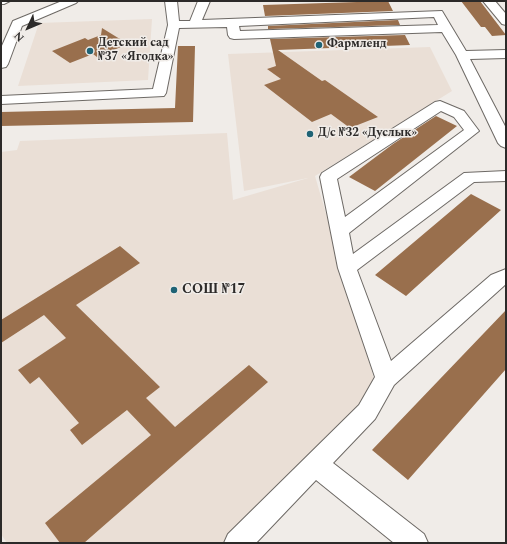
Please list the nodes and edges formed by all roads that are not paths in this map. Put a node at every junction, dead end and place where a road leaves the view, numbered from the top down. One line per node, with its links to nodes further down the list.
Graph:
1 (1, 1): 2 (street)
2 (4, 1)
3 (72, 1): 14 (street)
4 (171, 1): 12 (street)
5 (204, 1): 11 (street)
6 (430, 1): 8 (street)
7 (489, 1): 9 (street)
8 (438, 14): 10 (street); 13 (street)
9 (506, 20)
10 (233, 22): 11 (street); 13 (street)
11 (195, 24): 12 (street)
12 (174, 25): 18 (street)
13 (447, 28): 16 (street)
14 (7, 35): 17 (street)
15 (506, 54): 16 (street)
16 (462, 55): 19 (street)
17 (1, 64)
18 (1, 100)
19 (506, 143)
20 (506, 176): 22 (street)
21 (339, 231): 21 (street); 22 (street)
22 (347, 268): 24 (street)
23 (506, 276): 24 (street)
24 (386, 378): 25 (street)
25 (315, 464): 26 (street); 27 (street)
26 (237, 543)
27 (415, 543)

